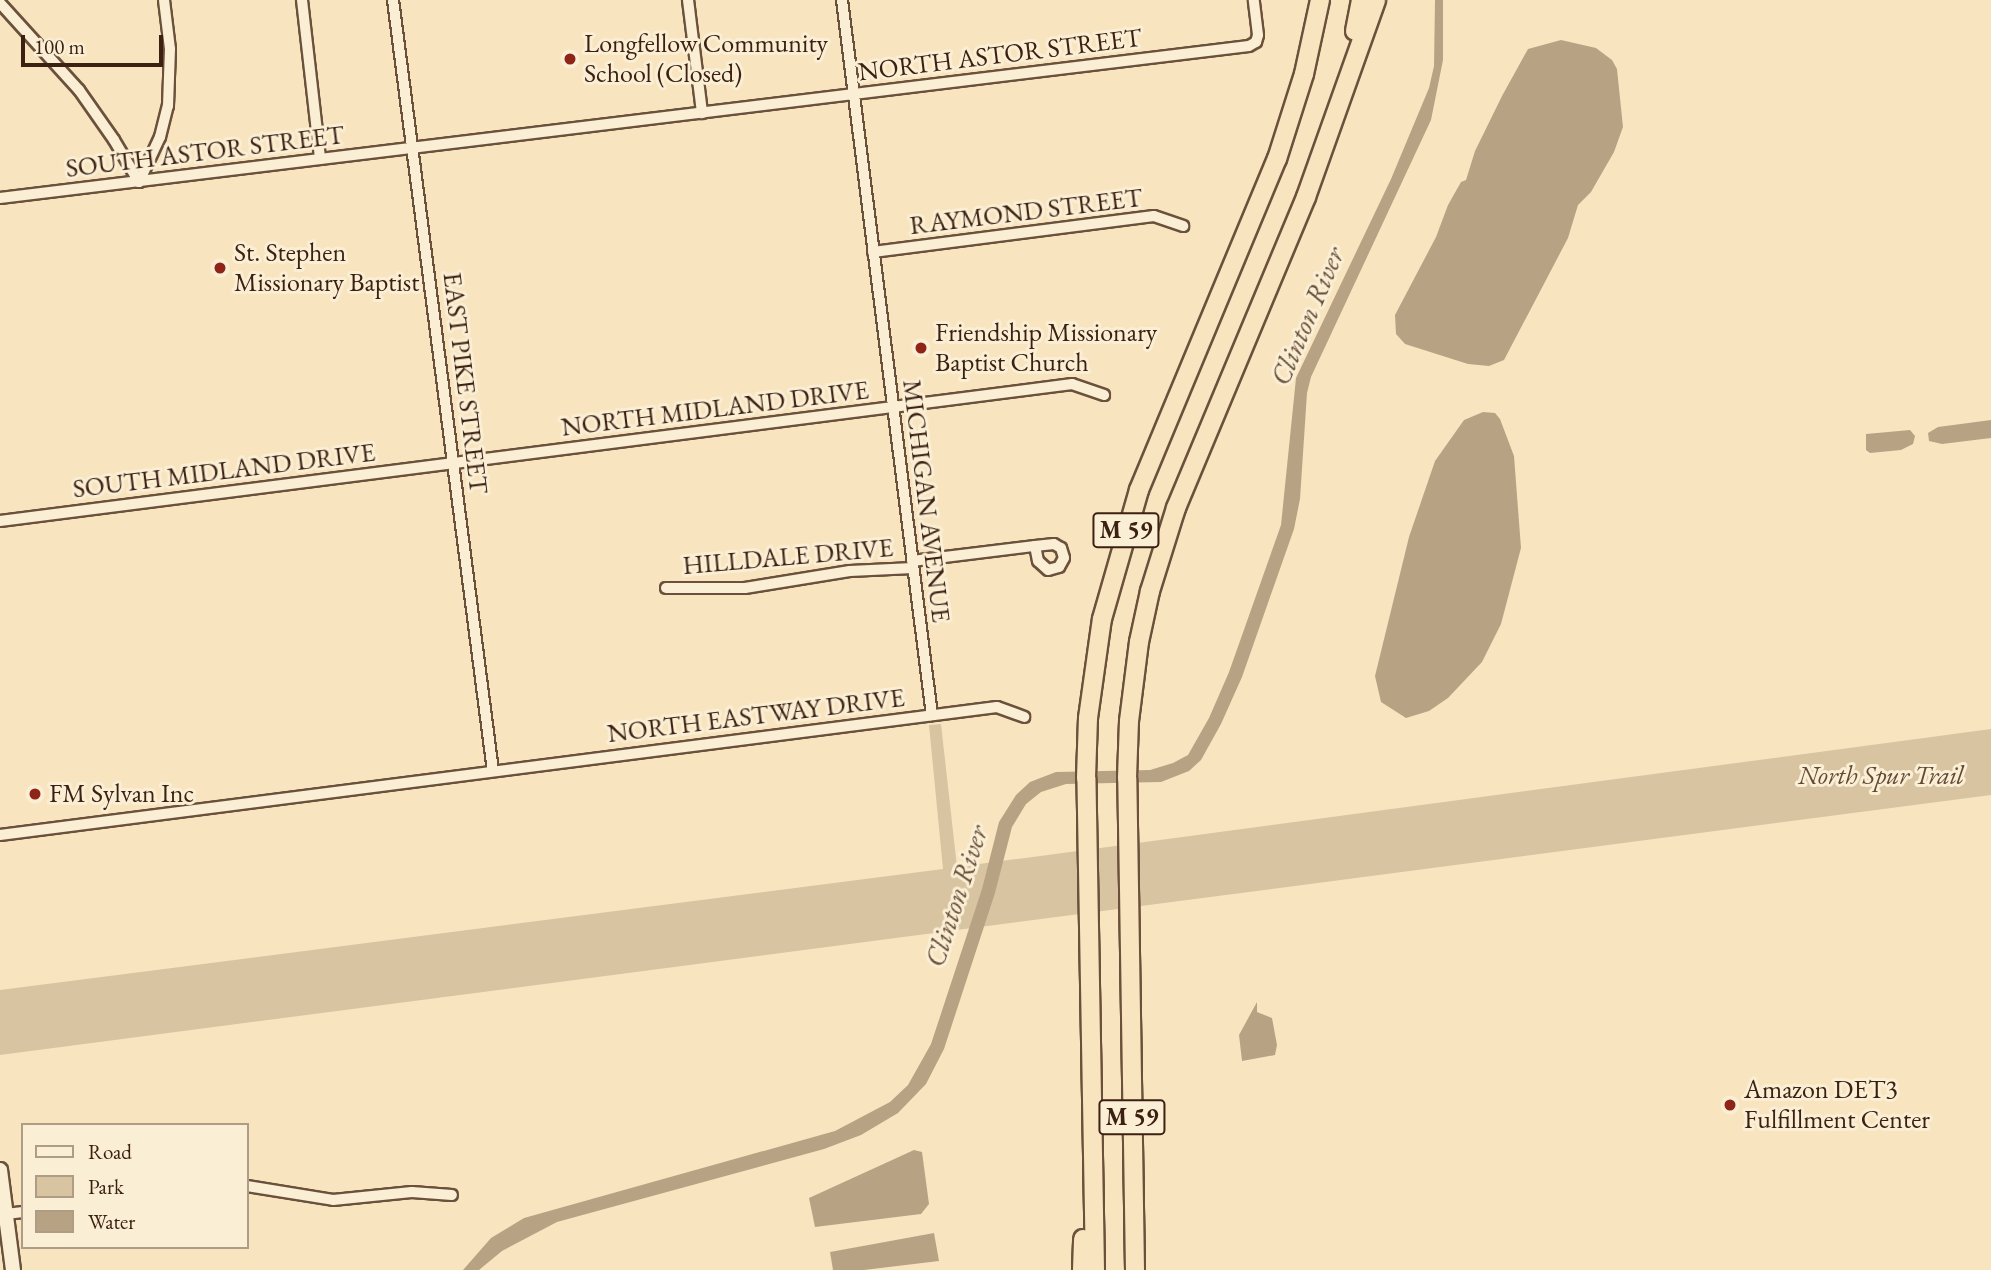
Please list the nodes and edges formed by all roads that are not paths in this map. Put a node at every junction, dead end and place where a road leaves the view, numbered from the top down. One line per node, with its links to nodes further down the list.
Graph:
1 (164, 0): 16 (street)
2 (302, 0): 15 (street)
3 (393, 0): 14 (street, EAST PIKE STREET)
4 (688, 0): 13 (street)
5 (842, 0): 11 (street, MICHIGAN AVENUE)
6 (1254, 0): 11 (street, NORTH ASTOR STREET)
7 (1320, 0): 36 (highway, M 59)
8 (1361, 0): 12 (highway, M 59)
9 (1376, 0): 12 (highway)
10 (0, 3): 16 (street)
11 (853, 94): 13 (street, NORTH ASTOR STREET); 19 (street, MICHIGAN AVENUE)
12 (1339, 99): 37 (highway, M 59)
13 (702, 113): 14 (street, NORTH ASTOR STREET)
14 (414, 148): 15 (street, SOUTH ASTOR STREET); 22 (street, EAST PIKE STREET)
15 (320, 159): 16 (street, SOUTH ASTOR STREET)
16 (139, 181): 17 (street, SOUTH ASTOR STREET)
17 (0, 198)
18 (1183, 226): 19 (street, RAYMOND STREET)
19 (873, 252): 21 (street, MICHIGAN AVENUE)
20 (1104, 395): 21 (street, NORTH MIDLAND DRIVE)
21 (893, 407): 22 (street, NORTH MIDLAND DRIVE); 25 (street, MICHIGAN AVENUE)
22 (454, 463): 23 (street, SOUTH MIDLAND DRIVE); 29 (street, EAST PIKE STREET)
23 (0, 521)
24 (1035, 546): 25 (street, HILLDALE DRIVE)
25 (913, 564): 26 (street, HILLDALE DRIVE); 27 (street, MICHIGAN AVENUE)
26 (666, 588)
27 (932, 715): 28 (street, NORTH EASTWAY DRIVE); 29 (street, NORTH EASTWAY DRIVE)
28 (1024, 717)
29 (493, 771): 30 (street, NORTH EASTWAY DRIVE)
30 (0, 835)
31 (0, 1170): 35 (main road)
32 (248, 1186): 33 (street)
33 (452, 1195)
34 (21, 1212): 35 (street)
35 (6, 1214): 38 (main road)
36 (1094, 1217): 39 (highway); 40 (highway, M 59)
37 (1135, 1269)
38 (13, 1270)
39 (1082, 1270)
40 (1095, 1270)

